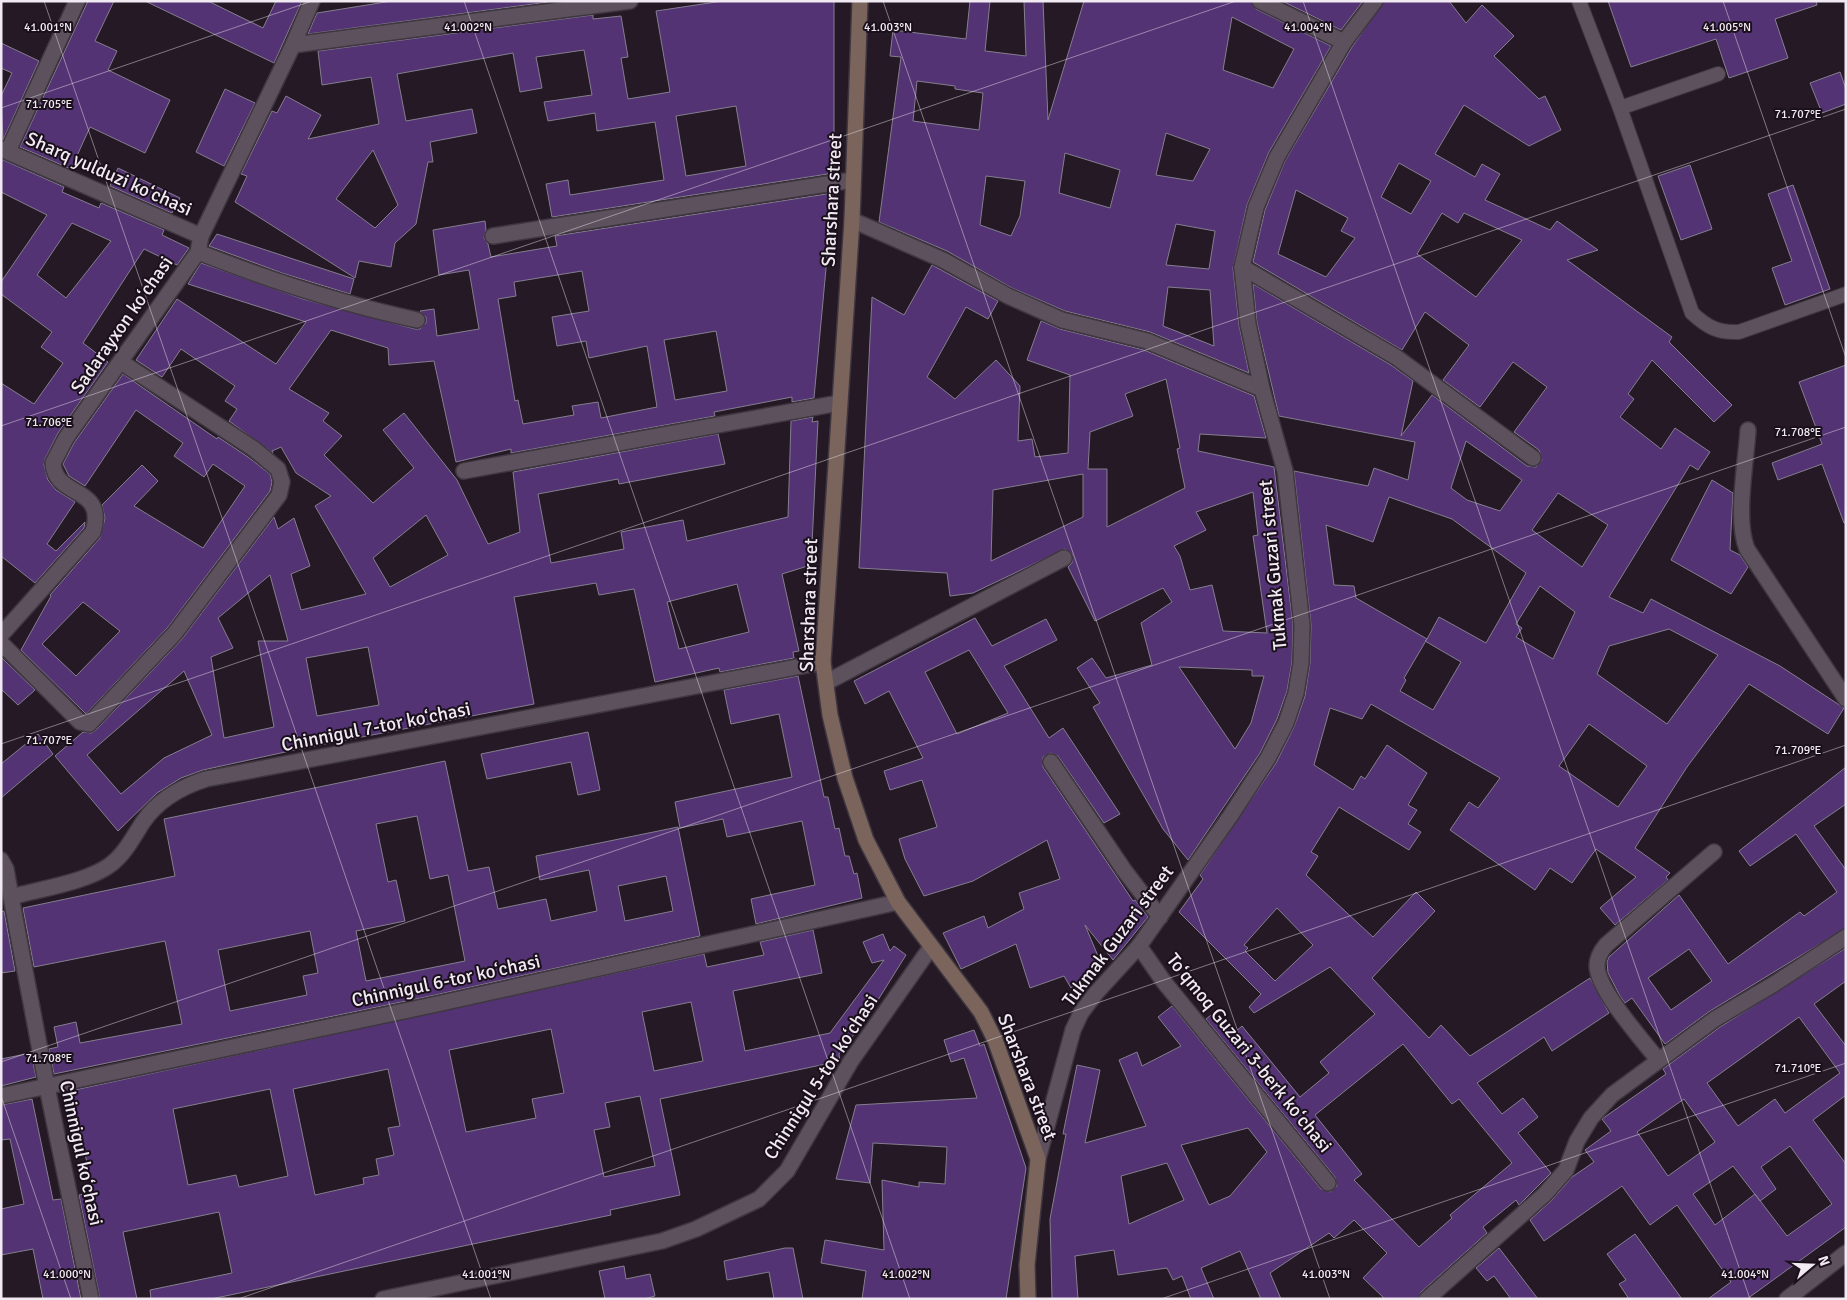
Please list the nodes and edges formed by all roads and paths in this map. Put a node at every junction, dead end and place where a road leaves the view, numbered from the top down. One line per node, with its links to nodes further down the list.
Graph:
1 (76, 1): 12 (street)
2 (312, 1): 9 (street, Sadarayxon koʻchasi)
3 (630, 1): 9 (street)
4 (860, 1): 13 (street, Sharshara street)
5 (1260, 1): 8 (street)
6 (1375, 1): 8 (street, Tukmak Guzari street)
7 (1579, 1): 11 (lane)
8 (1344, 42): 18 (street, Tukmak Guzari street)
9 (293, 45): 15 (street, Sadarayxon koʻchasi)
10 (1718, 74): 11 (lane)
11 (1620, 108): 19 (lane)
12 (5, 150): 15 (street, Sharq yulduzi koʻchasi)
13 (853, 180): 14 (street, Sharshara street); 16 (street)
14 (852, 220): 22 (street); 23 (street, Sharshara street)
15 (201, 236): 17 (street, Sadarayxon koʻchasi)
16 (493, 236)
17 (198, 252): 20 (street); 21 (street, Sadarayxon koʻchasi)
18 (1242, 267): 22 (street, Tukmak Guzari street); 25 (street)
19 (1846, 294)
20 (417, 320)
21 (121, 362): 28 (street, Sadarayxon koʻchasi); 29 (street)
22 (1262, 389): 38 (street, Tukmak Guzari street)
23 (839, 403): 26 (street); 30 (street, Sharshara street)
24 (1748, 430): 32 (street)
25 (1534, 458)
26 (464, 471)
27 (1064, 558): 31 (street)
28 (1, 635)
29 (1, 643)
30 (823, 662): 31 (street, Sharshara street); 36 (street, Chinnigul 7-tor koʻchasi)
31 (826, 682): 37 (street, Sharshara street)
32 (1846, 699)
33 (1051, 762): 38 (street)
34 (1714, 852): 42 (street)
35 (1, 860): 36 (street)
36 (12, 896): 43 (street, Chinnigul koʻchasi)
37 (898, 902): 41 (street, Sharshara street); 43 (street, Chinnigul 6-tor koʻchasi)
38 (1160, 916): 40 (street, Tukmak Guzari street)
39 (1846, 937): 42 (street)
40 (1139, 946): 45 (street, Tukmak Guzari street); 46 (street, Toʻqmoq Guzari 3-berk koʻchasi)
41 (931, 947): 45 (street, Sharshara street); 49 (street, Chinnigul 5-tor koʻchasi)
42 (1658, 1060): 51 (street)
43 (47, 1087): 44 (street, Chinnigul 6-tor koʻchasi); 48 (street, Chinnigul koʻchasi)
44 (1, 1096)
45 (1038, 1159): 50 (street, Tukmak Guzari street)
46 (1328, 1184)
47 (1846, 1253): 52 (street)
48 (91, 1299)
49 (383, 1299)
50 (1028, 1299)
51 (1428, 1299)
52 (1787, 1299)

